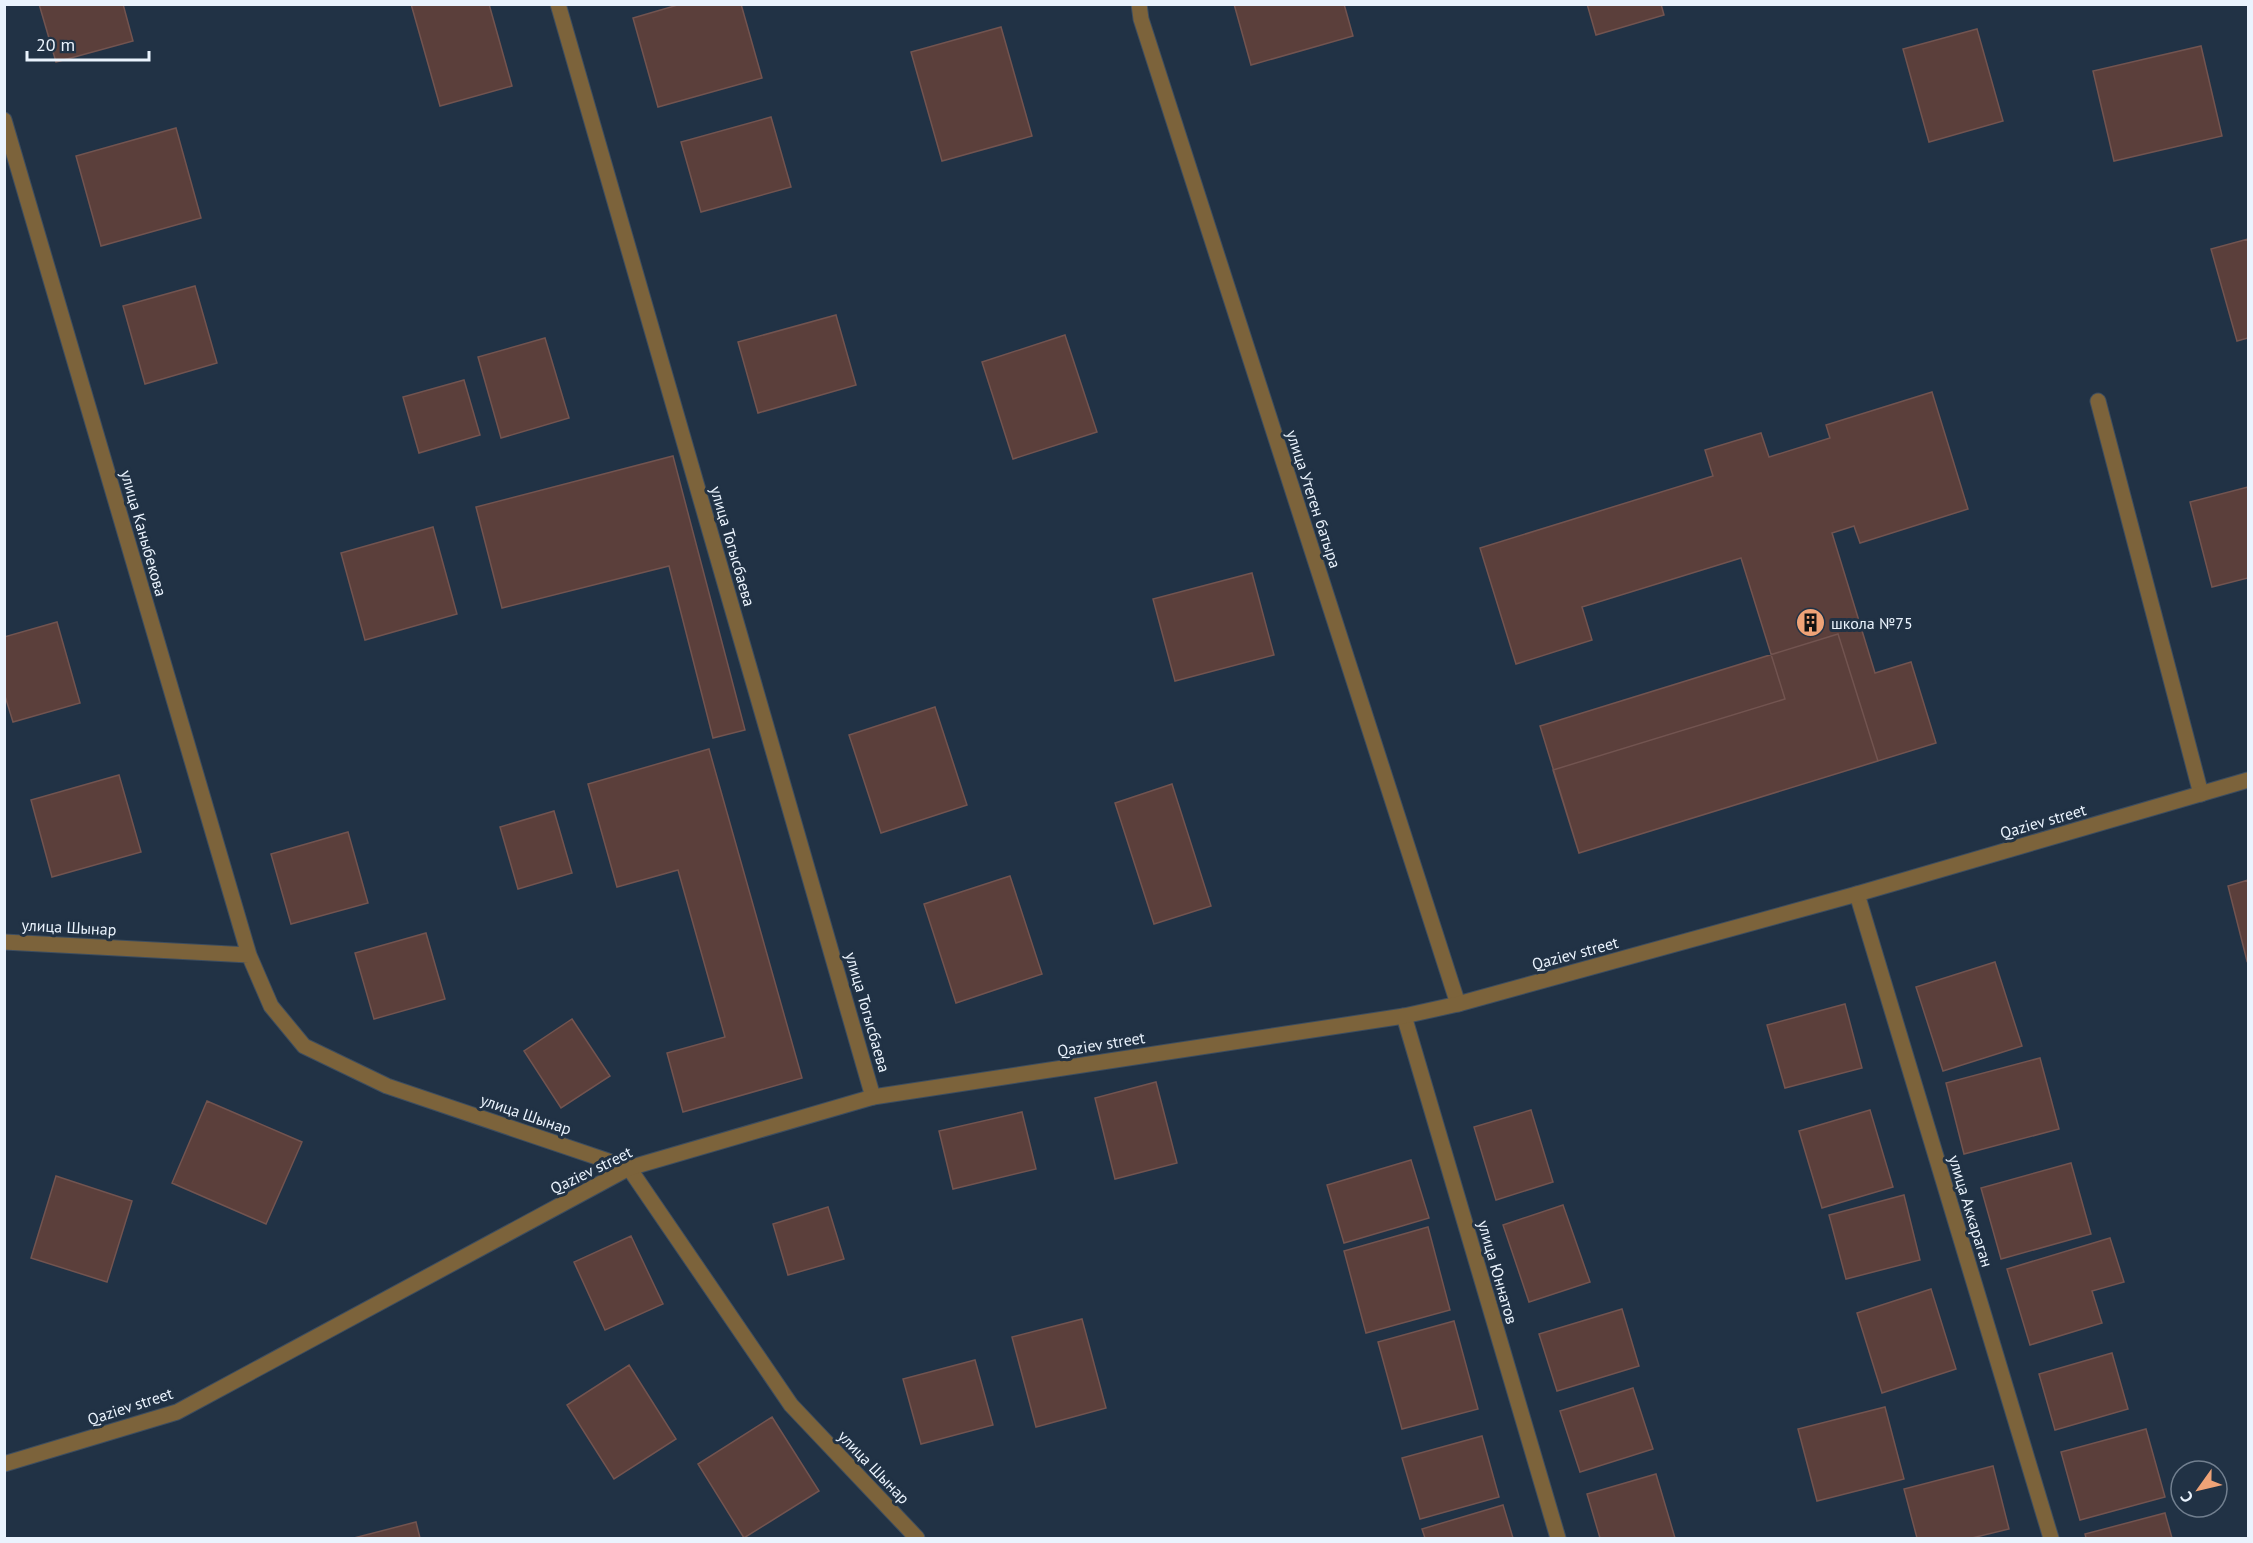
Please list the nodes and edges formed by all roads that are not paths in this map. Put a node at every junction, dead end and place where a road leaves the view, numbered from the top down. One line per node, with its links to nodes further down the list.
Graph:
1 (558, 4): 12 (street, улица Тогысбаева)
2 (1139, 4): 10 (street, улица Утеген батыра)
3 (4, 120): 9 (street, улица Каныбекова)
4 (2098, 401): 6 (street)
5 (2248, 780): 6 (street, Qaziev street)
6 (2201, 794): 7 (street, Qaziev street)
7 (1857, 894): 10 (street, Qaziev street); 17 (street, улица Аккараган)
8 (4, 942): 9 (street, улица Шынар)
9 (249, 955): 13 (street, улица Шынар)
10 (1458, 1004): 11 (street, Qaziev street)
11 (1404, 1016): 12 (street, Qaziev street); 16 (street, улица Юннатов)
12 (873, 1096): 13 (street, Qaziev street)
13 (629, 1168): 14 (street, Qaziev street); 15 (street, улица Шынар)
14 (4, 1464)
15 (917, 1539)
16 (1558, 1539)
17 (2051, 1539)

